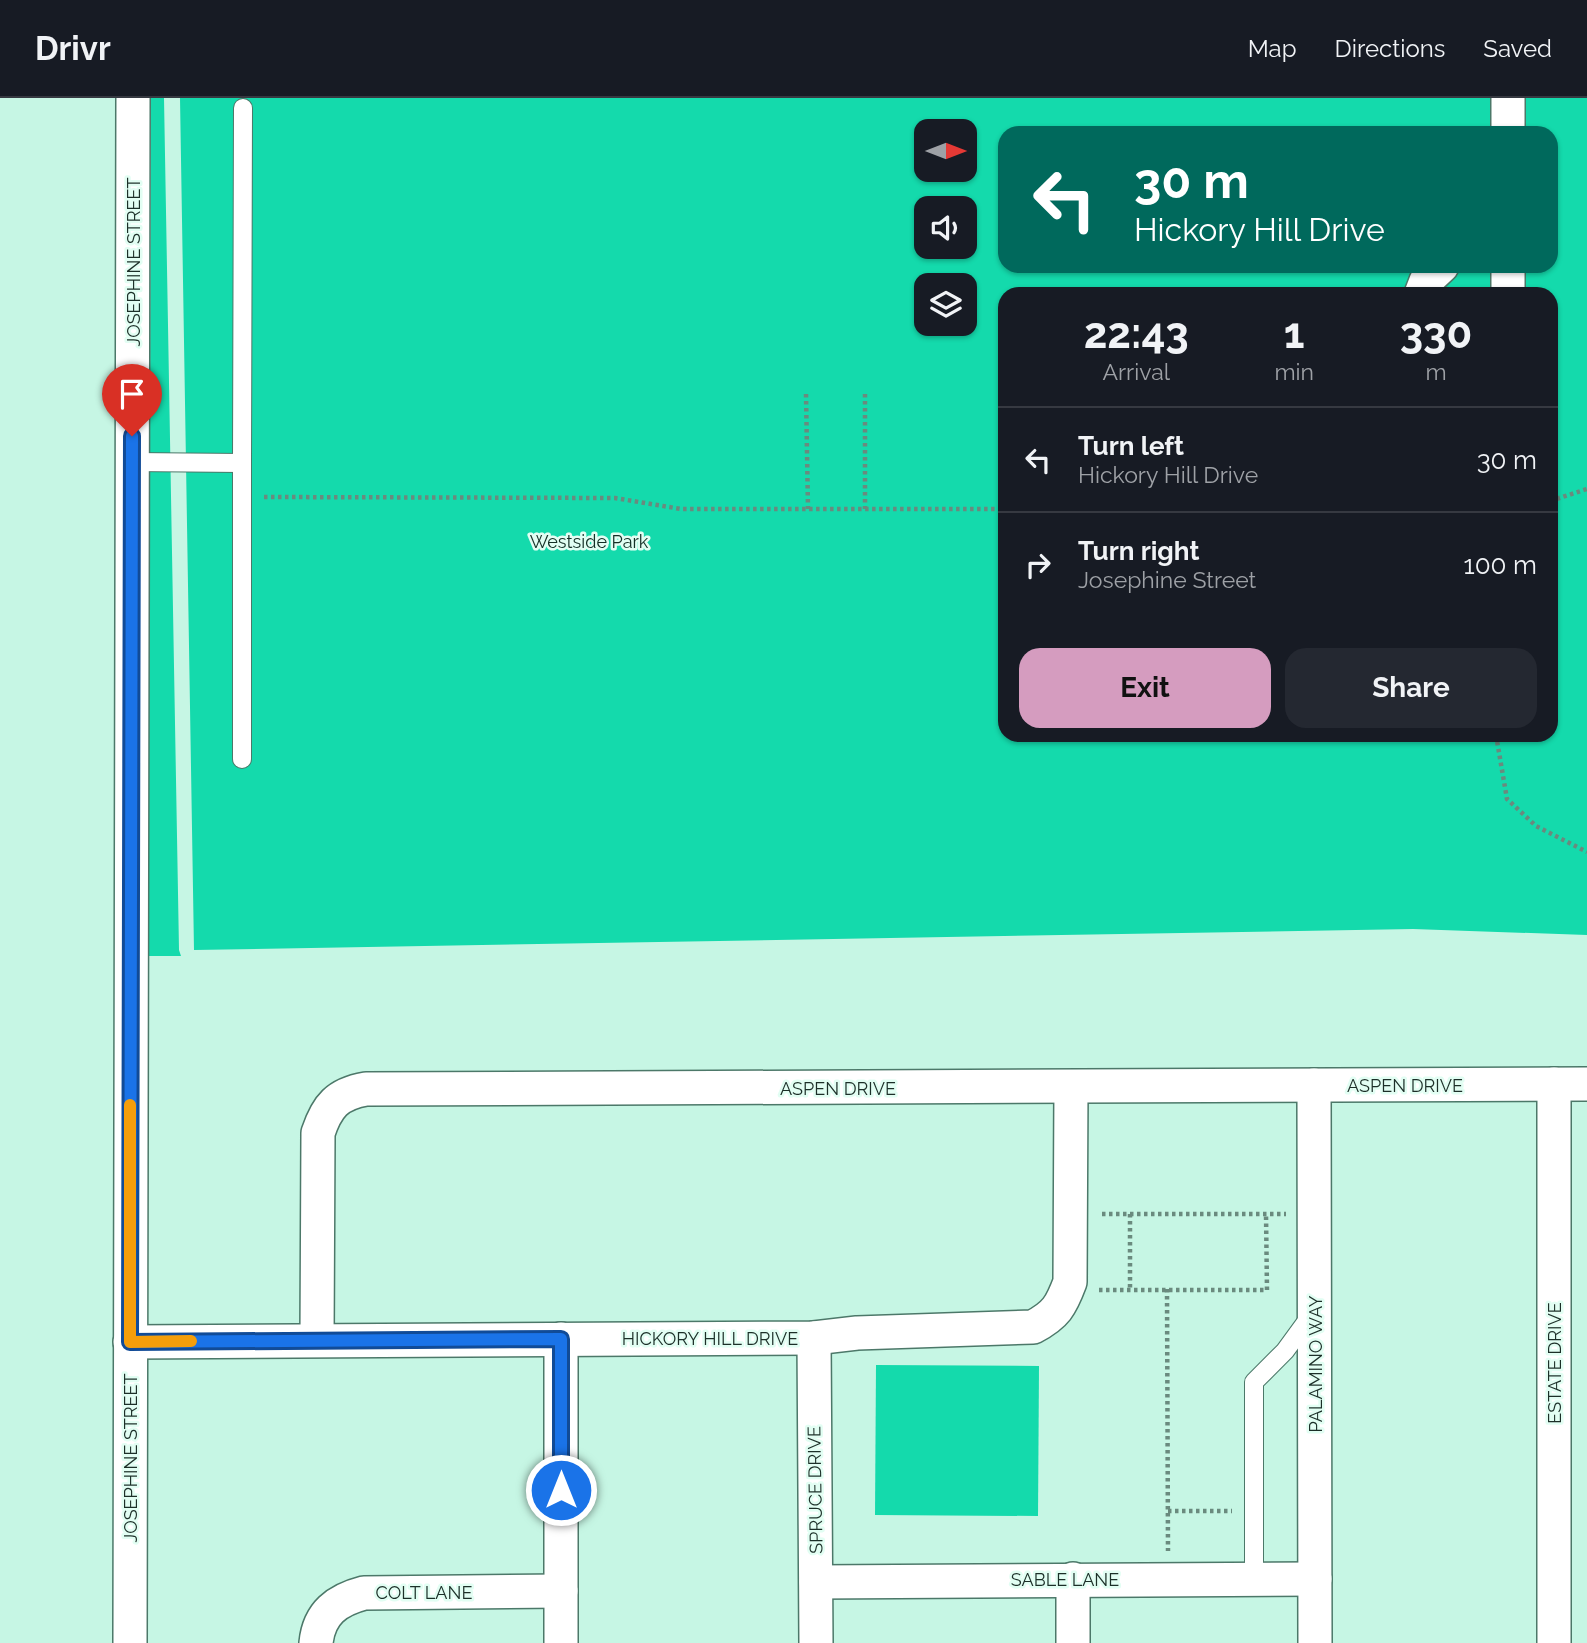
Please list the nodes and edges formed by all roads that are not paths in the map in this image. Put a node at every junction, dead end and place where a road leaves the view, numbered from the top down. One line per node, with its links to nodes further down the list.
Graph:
1 (133, 98): 7 (street, JOSEPHINE STREET)
2 (1508, 98): 4 (street)
3 (243, 108): 8 (lane)
4 (1508, 126)
5 (1435, 273): 6 (street)
6 (1424, 287)
7 (132, 462): 8 (lane); 18 (street, JOSEPHINE STREET)
8 (243, 463): 9 (lane)
9 (243, 758)
10 (1554, 1084): 11 (street, ASPEN DRIVE); 12 (street, ASPEN DRIVE); 30 (street, ESTATE DRIVE)
11 (1587, 1084)
12 (1314, 1085): 13 (street, ASPEN DRIVE); 14 (street, PALAMINO WAY)
13 (1071, 1087): 15 (street, HICKORY HILL DRIVE); 17 (street, ASPEN DRIVE)
14 (1314, 1311): 19 (lane); 20 (street, PALAMINO WAY)
15 (814, 1338): 16 (street, HICKORY HILL DRIVE); 22 (street, SPRUCE DRIVE)
16 (561, 1339): 17 (street, HICKORY HILL DRIVE); 23 (street)
17 (317, 1340): 18 (street, HICKORY HILL DRIVE)
18 (130, 1342): 24 (street, JOSEPHINE STREET)
19 (1254, 1578): 20 (street, SABLE LANE); 21 (street, SABLE LANE)
20 (1315, 1578): 29 (street, PALAMINO WAY)
21 (1073, 1579): 22 (street, SABLE LANE); 28 (street)
22 (816, 1582): 27 (street, SPRUCE DRIVE)
23 (561, 1591): 25 (street, COLT LANE); 26 (street)
24 (130, 1643)
25 (316, 1643)
26 (561, 1643)
27 (816, 1643)
28 (1073, 1643)
29 (1315, 1643)
30 (1554, 1643)

